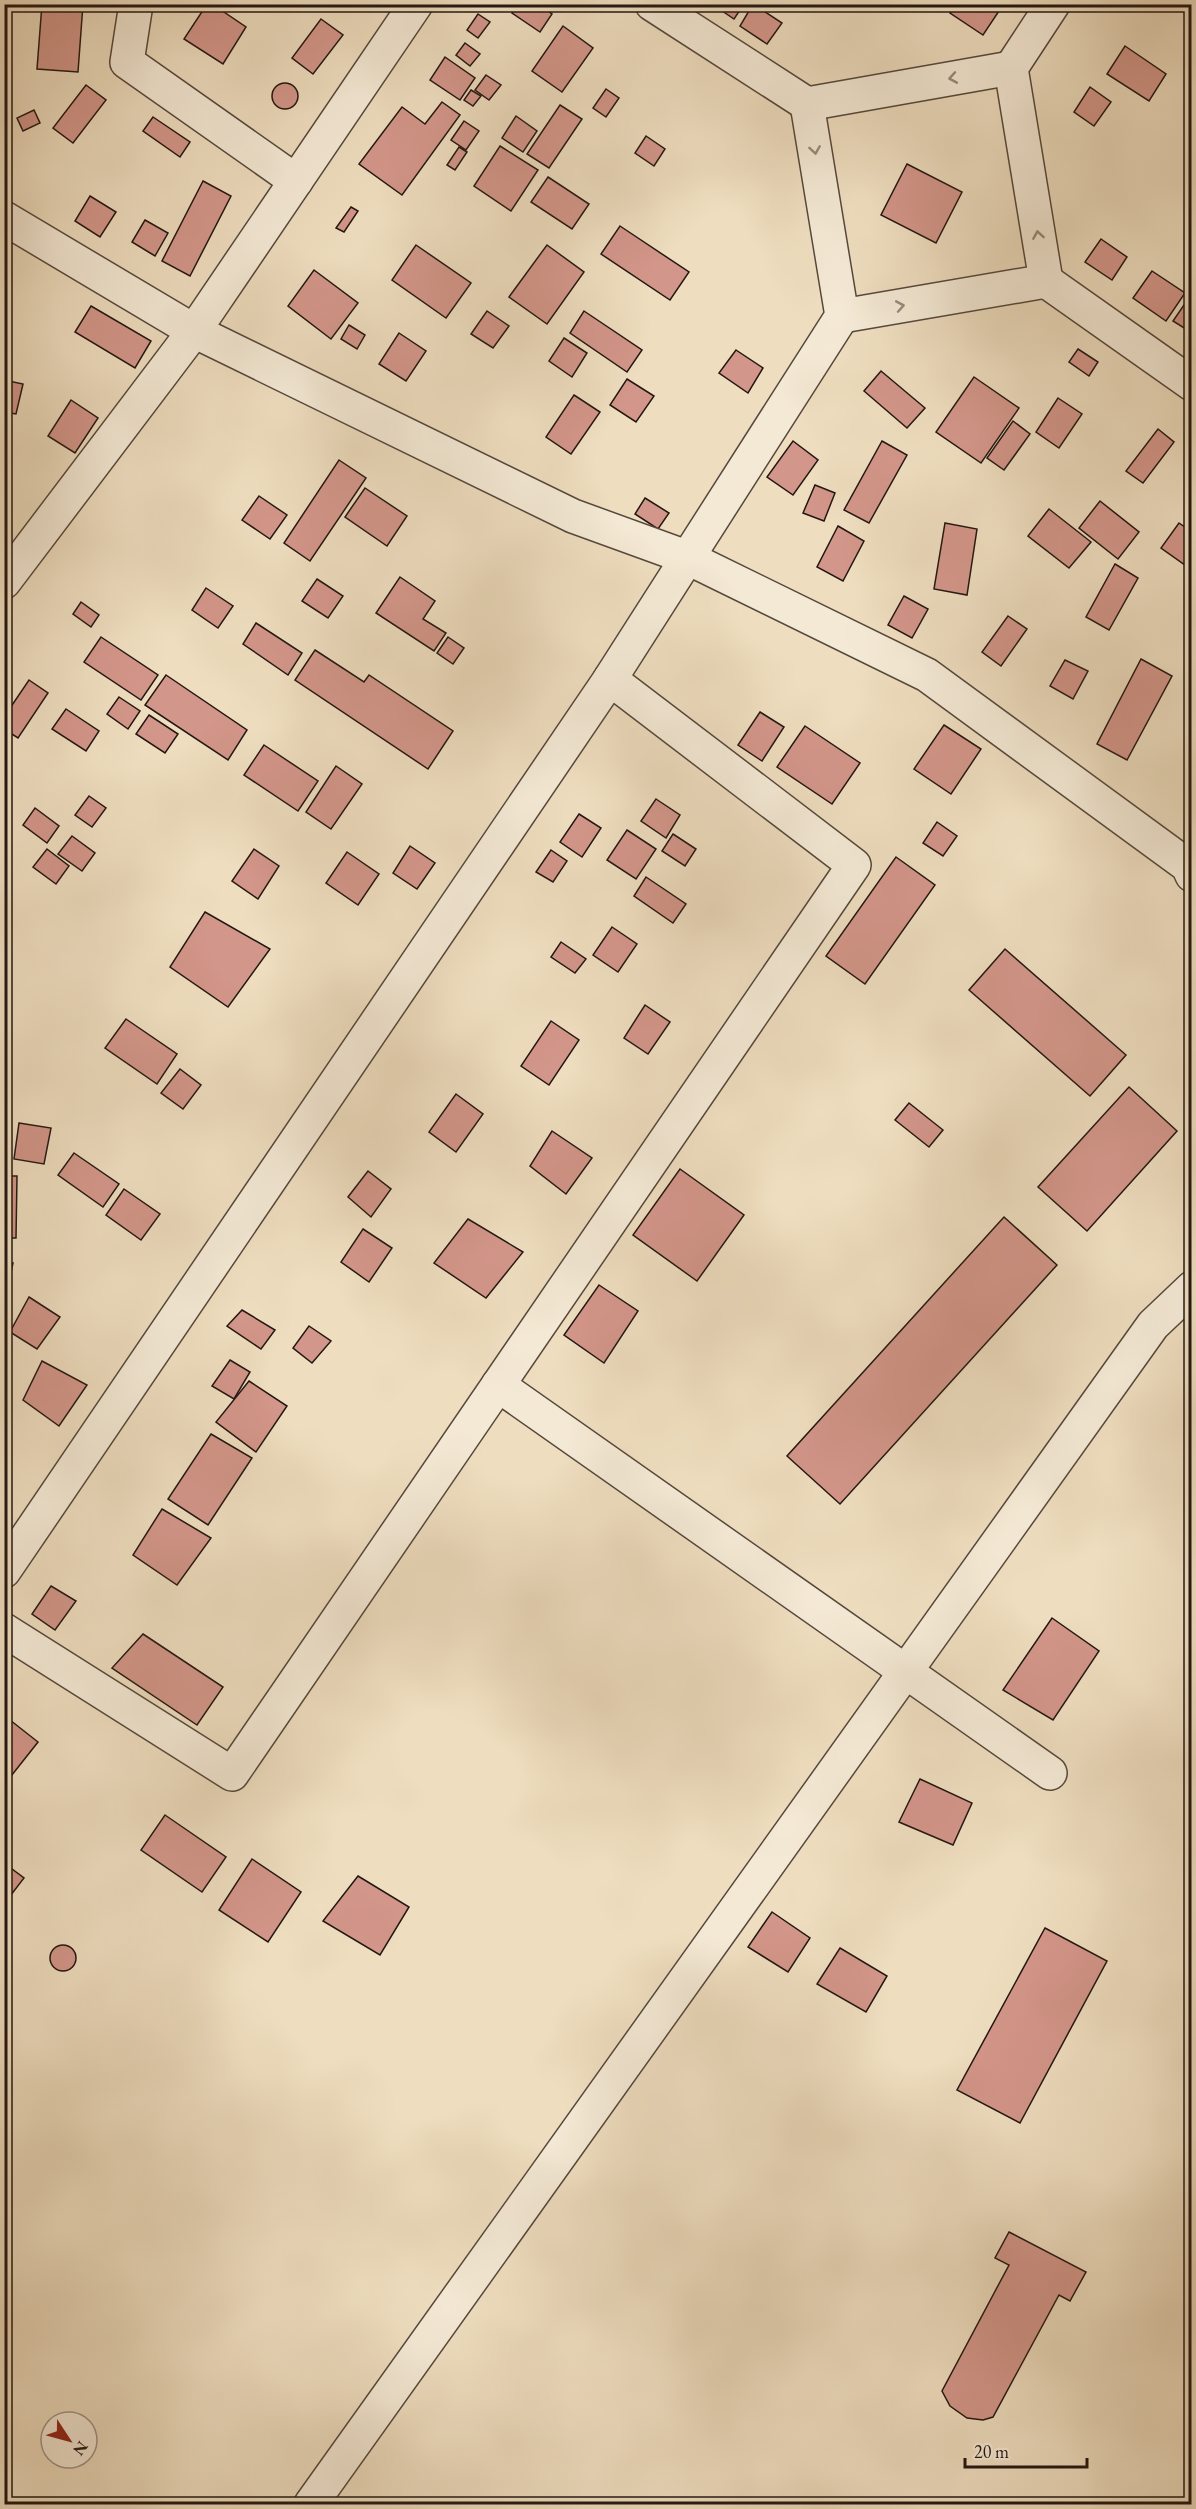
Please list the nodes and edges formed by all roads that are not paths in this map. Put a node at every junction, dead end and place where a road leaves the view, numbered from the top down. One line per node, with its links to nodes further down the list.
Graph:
1 (136, 4): 7 (street)
2 (416, 4): 7 (street)
3 (652, 4): 6 (street)
4 (1053, 4): 5 (street)
5 (1011, 68): 6 (street, one-way to 6); 9 (street, one-way to 5)
6 (807, 104): 10 (street, one-way to 10)
7 (296, 181): 11 (street)
8 (4, 218): 11 (street)
9 (1046, 281): 10 (street, one-way to 9); 12 (street)
10 (842, 316): 13 (street)
11 (194, 331): 13 (street); 14 (street)
12 (1191, 384)
13 (686, 557): 15 (street); 16 (street)
14 (4, 582)
15 (610, 679): 18 (street); 19 (street)
16 (1191, 875)
17 (1191, 1288): 21 (street)
18 (498, 1385): 20 (street); 21 (street)
19 (4, 1571)
20 (4, 1630)
21 (905, 1672): 22 (street); 23 (street)
22 (1050, 1773)
23 (310, 2505)

